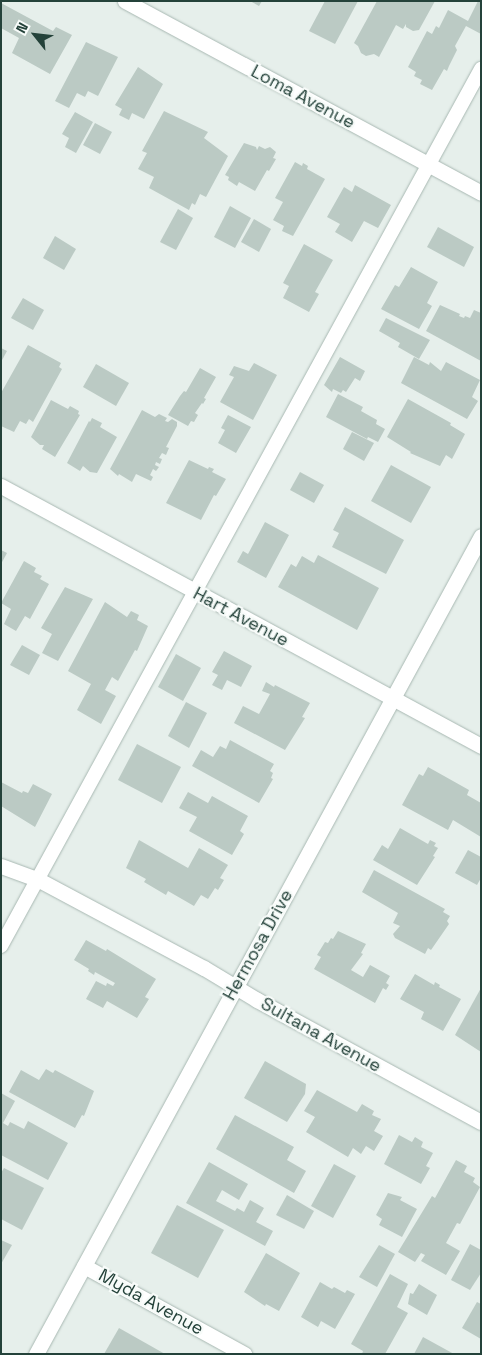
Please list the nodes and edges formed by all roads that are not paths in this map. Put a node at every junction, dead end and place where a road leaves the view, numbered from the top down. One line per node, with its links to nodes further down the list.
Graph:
1 (125, 1): 3 (street, Loma Avenue)
2 (481, 69): 3 (lane)
3 (428, 165): 4 (street, Loma Avenue); 7 (lane)
4 (481, 193)
5 (1, 486): 7 (street, Hart Avenue)
6 (481, 536): 8 (street, Hermosa Drive)
7 (195, 593): 8 (street, Hart Avenue); 11 (lane)
8 (392, 698): 9 (street, Hart Avenue); 13 (street, Hermosa Drive)
9 (481, 746)
10 (1, 866): 11 (street, Sultana Avenue)
11 (39, 880): 12 (lane); 13 (street, Sultana Avenue)
12 (1, 946)
13 (235, 986): 14 (street, Sultana Avenue); 15 (street, Hermosa Drive)
14 (481, 1122)
15 (84, 1266): 16 (street, Hermosa Drive); 17 (street, Myda Avenue)
16 (36, 1354)
17 (244, 1354)

